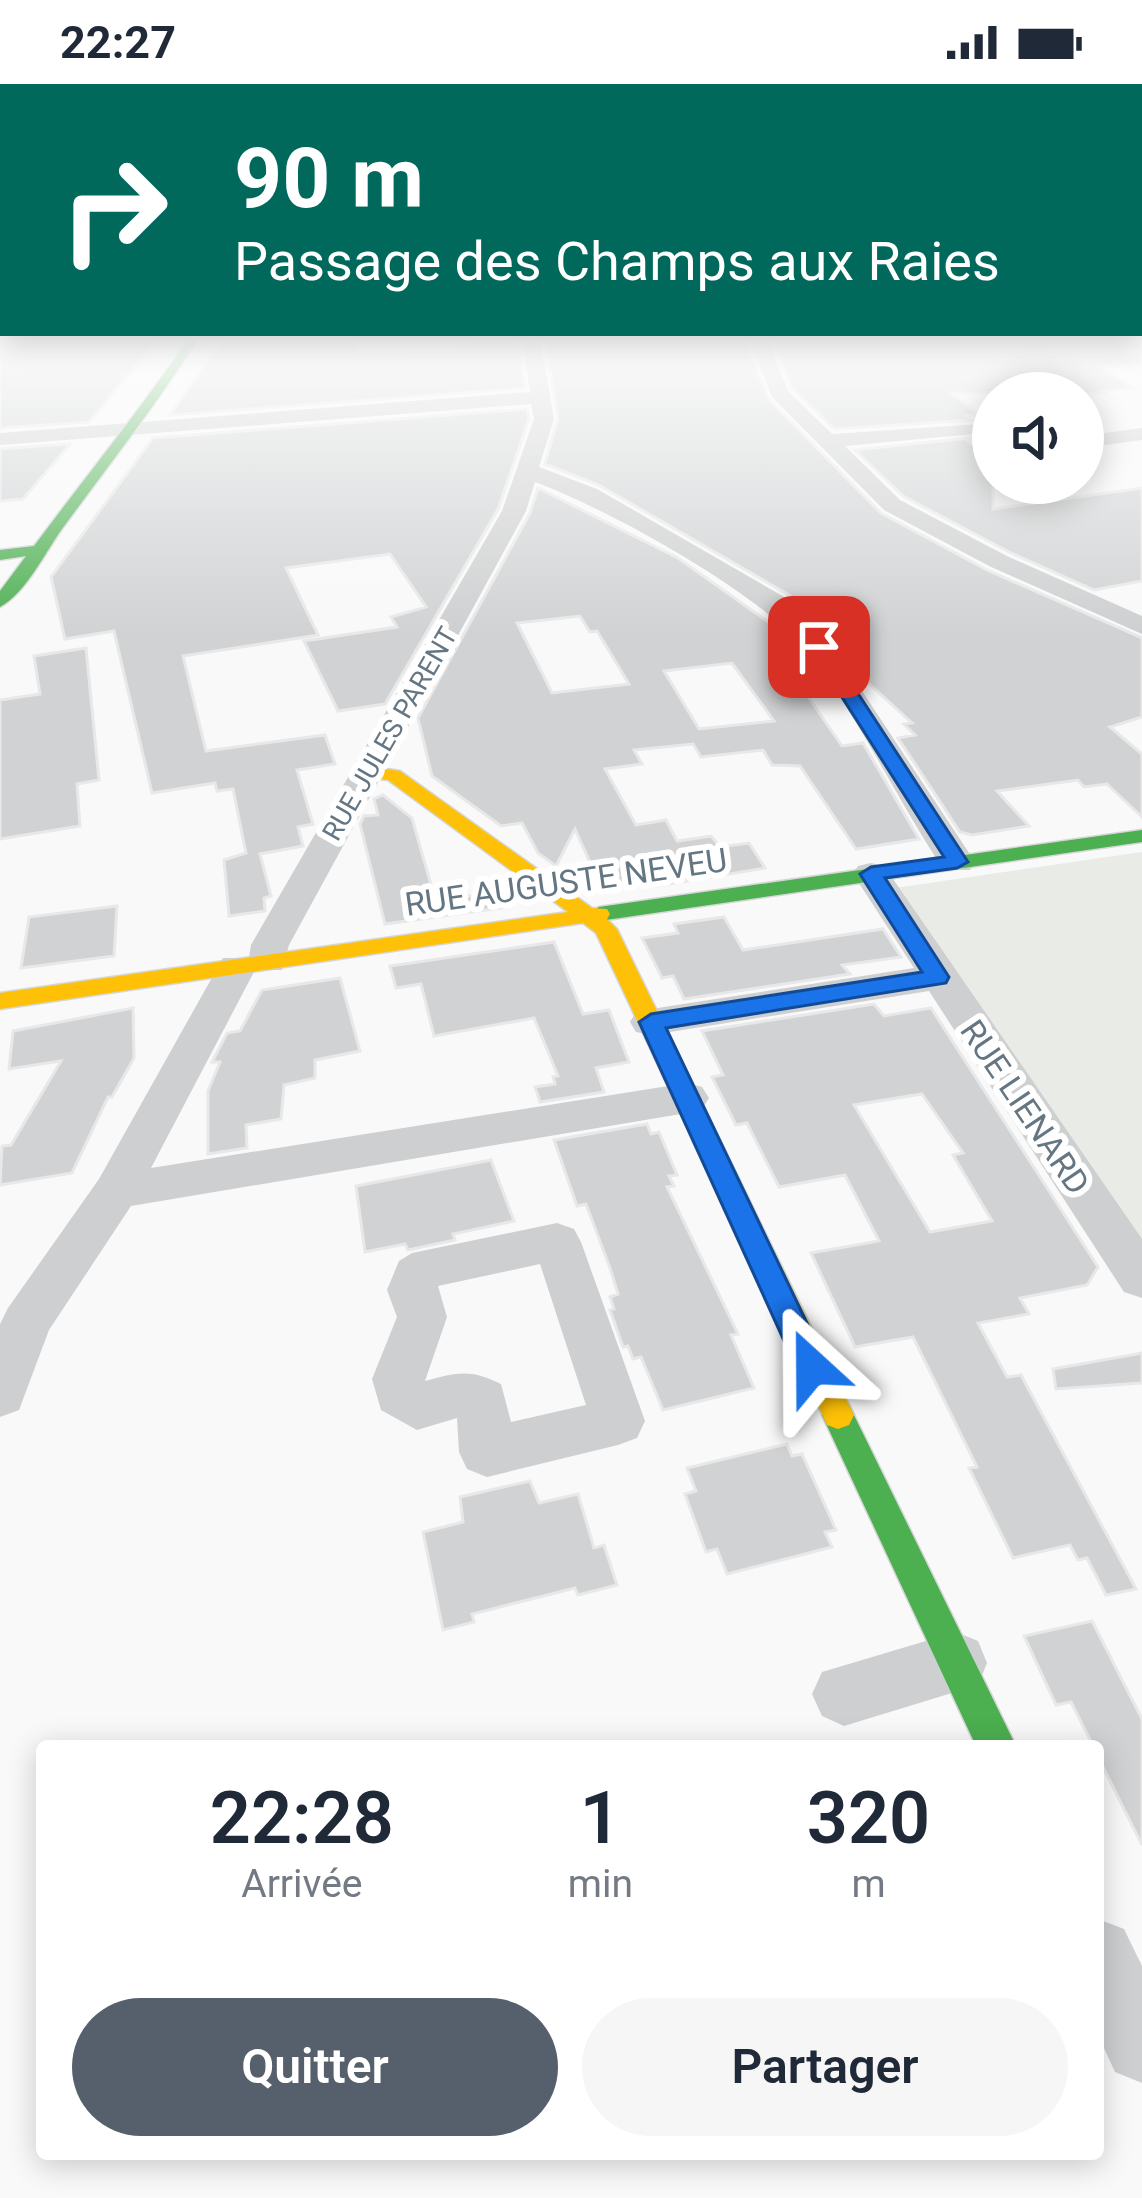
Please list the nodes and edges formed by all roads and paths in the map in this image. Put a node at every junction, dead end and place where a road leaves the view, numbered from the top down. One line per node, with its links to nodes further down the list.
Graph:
1 (101, 437): 8 (street)
2 (125, 437): 8 (street)
3 (538, 437): 7 (street, RUE JULES PARENT)
4 (821, 437): 6 (street)
5 (865, 437): 6 (street)
6 (825, 441): 10 (street)
7 (528, 471): 11 (street, RUE JULES PARENT); 13 (street)
8 (8, 562): 9 (street)
9 (0, 602)
10 (1142, 626)
11 (368, 772): 15 (street); 16 (street, RUE JULES PARENT)
12 (1142, 836): 13 (street, RUE AUGUSTE NEVEU)
13 (957, 862): 14 (street, RUE AUGUSTE NEVEU)
14 (871, 874): 15 (street, RUE AUGUSTE NEVEU); 17 (street, RUE LIENARD)
15 (587, 916): 16 (street, RUE AUGUSTE NEVEU); 19 (street)
16 (253, 964): 18 (street, RUE AUGUSTE NEVEU); 21 (street, RUE JULES PARENT)
17 (937, 977): 19 (street); 23 (street, RUE LIENARD)
18 (0, 1001)
19 (651, 1022): 20 (street)
20 (687, 1098): 21 (street); 25 (street)
21 (116, 1191): 24 (street, RUE JULES PARENT)
22 (429, 1267): 22 (street)
23 (1142, 1278)
24 (0, 1394)
25 (956, 1663): 26 (street); 27 (street)
26 (844, 1694)
27 (993, 1740)
28 (1104, 1967): 29 (street)
29 (1142, 2045)

